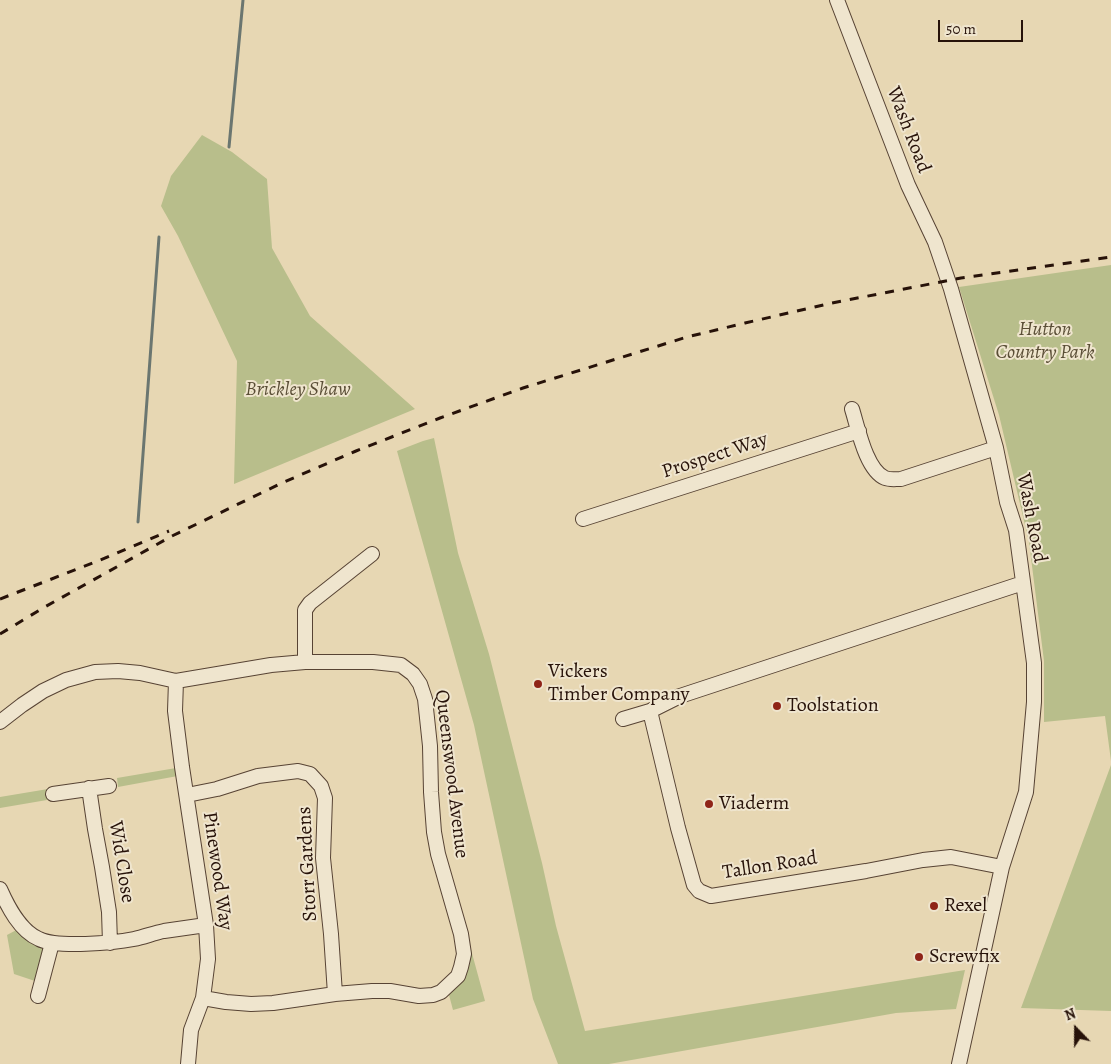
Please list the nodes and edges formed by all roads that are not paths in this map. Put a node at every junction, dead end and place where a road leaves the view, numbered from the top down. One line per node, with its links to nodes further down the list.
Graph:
1 (837, 0): 4 (street, Wash Road)
2 (852, 409): 3 (street)
3 (859, 431): 4 (street); 5 (street, Prospect Way)
4 (996, 448): 7 (street, Wash Road)
5 (583, 519)
6 (372, 554): 8 (street)
7 (1023, 582): 10 (street); 17 (street, Wash Road)
8 (305, 662): 9 (street, Queenswood Avenue); 22 (street, Queenswood Avenue)
9 (176, 681): 12 (street); 16 (street, Pinewood Way)
10 (650, 711): 11 (street); 17 (street, Tallon Road)
11 (623, 719)
12 (0, 722)
13 (109, 786): 14 (street)
14 (89, 788): 15 (street); 21 (street, Wid Close)
15 (53, 794)
16 (187, 795): 19 (street, Pinewood Way); 22 (street, Storr Gardens)
17 (1002, 867): 26 (street, Wash Road)
18 (0, 889): 20 (street)
19 (206, 925): 21 (street); 24 (street, Pinewood Way)
20 (52, 943): 21 (street); 23 (street)
21 (110, 943)
22 (335, 994): 24 (street, Queenswood Avenue)
23 (38, 996)
24 (203, 998): 25 (street, Pinewood Way)
25 (188, 1064)
26 (960, 1064)

